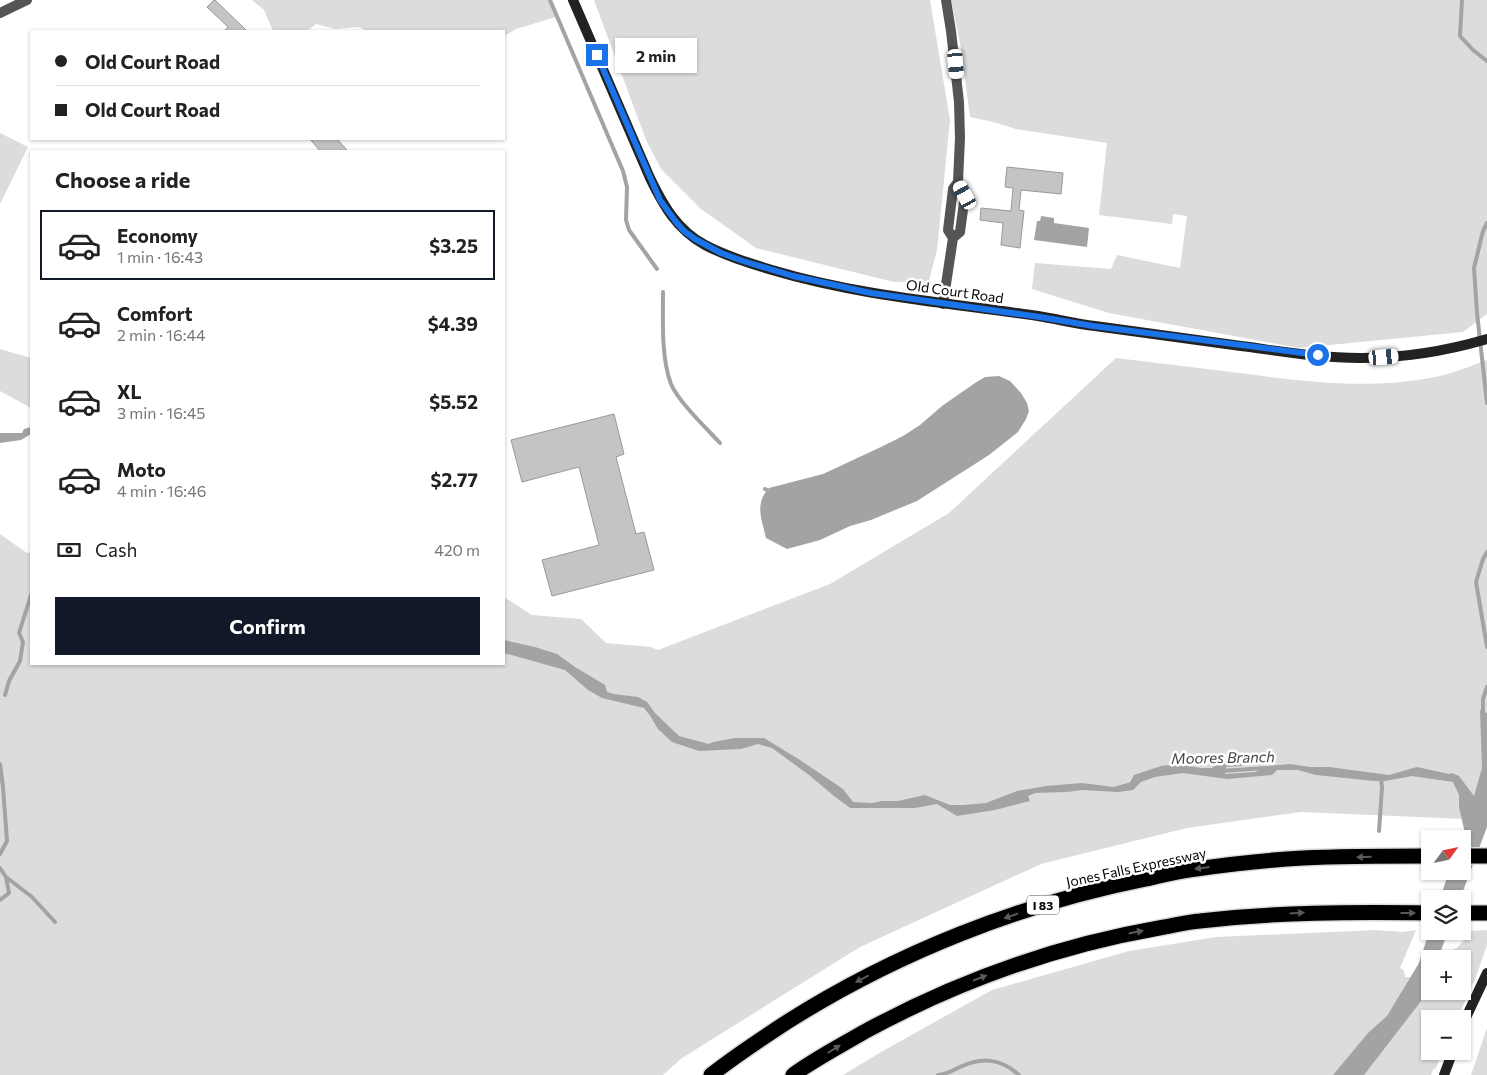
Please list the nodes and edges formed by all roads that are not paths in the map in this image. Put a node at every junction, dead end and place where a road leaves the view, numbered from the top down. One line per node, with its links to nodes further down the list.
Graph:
1 (27, 0): 4 (street)
2 (573, 0): 5 (main road, Old Court Road)
3 (946, 0): 5 (street)
4 (0, 13)
5 (943, 304): 6 (main road, Old Court Road)
6 (1487, 339)
7 (1421, 856): 16 (highway, Jones Falls Expressway / I 83, one-way to 16)
8 (1471, 856): 9 (highway)
9 (1487, 856)
10 (1421, 913): 17 (highway, one-way to 10)
11 (1471, 913): 12 (highway)
12 (1487, 913)
13 (1487, 973): 14 (main road)
14 (1470, 1010)
15 (1450, 1060): 18 (main road)
16 (711, 1075)
17 (793, 1075)
18 (1444, 1075)

